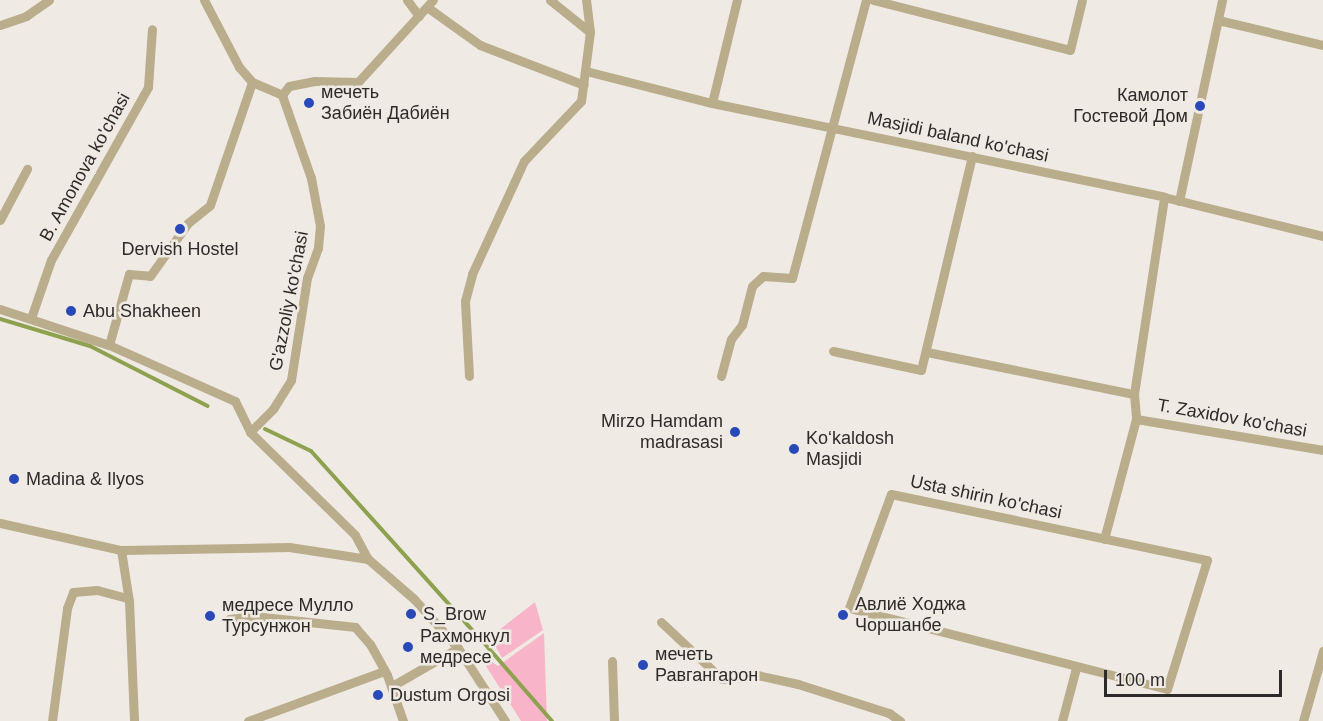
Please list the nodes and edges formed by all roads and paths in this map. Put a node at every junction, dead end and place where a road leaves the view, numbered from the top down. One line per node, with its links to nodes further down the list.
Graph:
1 (49, 0): 14 (street)
2 (204, 0): 19 (street)
3 (406, 0): 12 (street)
4 (550, 0): 16 (street)
5 (586, 0): 16 (street)
6 (737, 0): 22 (street)
7 (866, 0): 23 (street)
8 (873, 0): 9 (street)
9 (1082, 0)
10 (1222, 0): 13 (street)
11 (430, 4): 12 (street); 20 (street)
12 (419, 16): 21 (street)
13 (1218, 20): 17 (street); 27 (street)
14 (0, 25)
15 (152, 29): 31 (street, B. Amonova ko'chasi)
16 (590, 32): 18 (street)
17 (1323, 45)
18 (586, 71): 20 (street); 22 (street, Masjidi baland ko'chasi)
19 (252, 82): 21 (street); 32 (street)
20 (584, 85): 35 (street)
21 (282, 95): 39 (street, G'azzoliy ko'chasi)
22 (712, 103): 23 (street, Masjidi baland ko'chasi)
23 (831, 126): 24 (street, Masjidi baland ko'chasi); 36 (street)
24 (972, 156): 26 (street, Masjidi baland ko'chasi); 34 (street)
25 (27, 169): 28 (street)
26 (1164, 197): 27 (street, Masjidi baland ko'chasi); 37 (street)
27 (1179, 201): 29 (street, Masjidi baland ko'chasi)
28 (0, 220)
29 (1323, 236)
30 (0, 309): 31 (street)
31 (31, 318): 32 (street)
32 (109, 345): 39 (street)
33 (833, 351): 34 (street)
34 (927, 352): 37 (street)
35 (469, 376)
36 (721, 376)
37 (1134, 394): 38 (street)
38 (1136, 419): 40 (street, T. Zaxidov ko'chasi); 42 (street)
39 (250, 432): 44 (street)
40 (1323, 450)
41 (0, 523): 43 (street)
42 (1104, 539): 51 (street, Usta shirin ko'chasi); 51 (street, Usta shirin ko'chasi)
43 (121, 550): 44 (street); 45 (street)
44 (368, 559): 48 (street)
45 (126, 598): 54 (street); 55 (street)
46 (229, 619): 52 (street)
47 (661, 622): 60 (street)
48 (458, 648): 53 (street); 58 (street)
49 (1323, 651): 62 (street)
50 (612, 661): 59 (street)
51 (1076, 668): 61 (street)
52 (384, 671): 53 (street); 56 (street)
53 (392, 686): 57 (street)
54 (52, 721)
55 (134, 721)
56 (248, 721)
57 (403, 721)
58 (505, 721)
59 (614, 721)
60 (900, 721)
61 (1062, 721)
62 (1304, 721)

